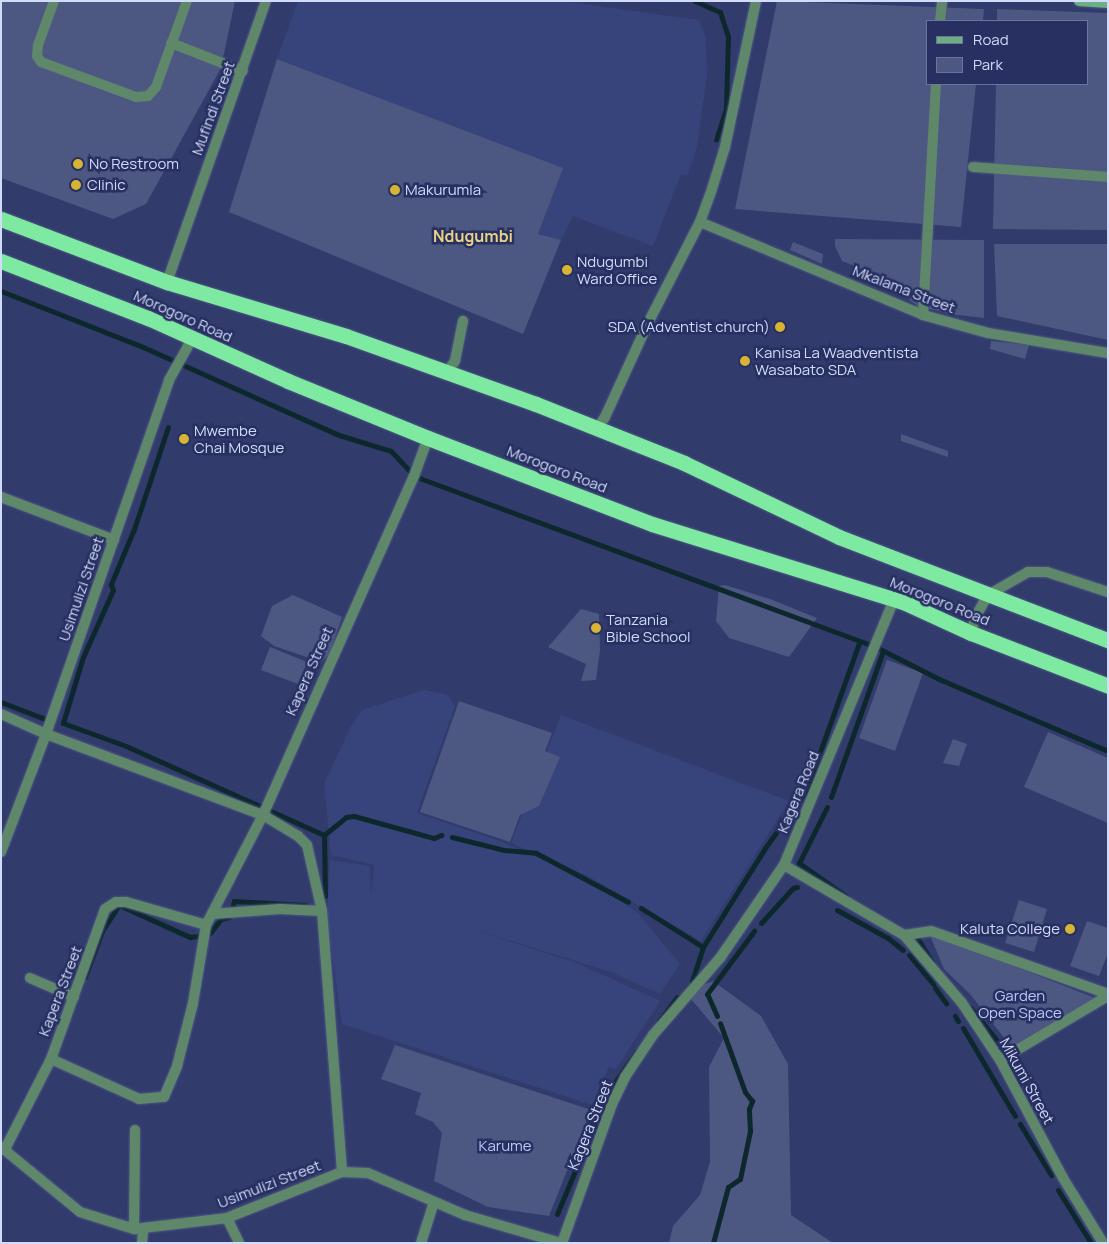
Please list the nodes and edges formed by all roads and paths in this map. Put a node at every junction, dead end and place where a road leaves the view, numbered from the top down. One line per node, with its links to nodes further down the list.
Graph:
1 (54, 1): 9 (street)
2 (187, 1): 9 (street)
3 (266, 1): 10 (street, Mufindi Street)
4 (756, 1): 16 (street)
5 (942, 1): 8 (street)
6 (1079, 1): 7 (street)
7 (1108, 3)
8 (940, 20)
9 (171, 44): 10 (street)
10 (243, 71): 18 (street, Mufindi Street)
11 (936, 85): 19 (street)
12 (973, 167): 14 (street)
13 (1108, 168): 14 (street)
14 (1108, 177)
15 (1, 219): 18 (highway, Morogoro Road)
16 (700, 222): 19 (street, Mkalama Street); 24 (street)
17 (1, 261): 21 (highway, Morogoro Road)
18 (167, 282): 23 (highway, Morogoro Road)
19 (923, 315): 22 (street, Mkalama Street)
20 (464, 321): 23 (street)
21 (192, 339): 25 (highway, Morogoro Road); 27 (street, Usimulizi Street)
22 (1108, 352)
23 (447, 372): 24 (highway, Morogoro Road)
24 (596, 430): 29 (highway, Morogoro Road)
25 (428, 438): 30 (highway, Morogoro Road); 36 (street, Kapera Street)
26 (1, 497): 27 (street)
27 (114, 540): 35 (street, Usimulizi Street)
28 (1108, 592): 29 (street)
29 (988, 595): 31 (street); 32 (highway, Morogoro Road)
30 (894, 598): 31 (highway, Morogoro Road); 38 (street, Kagera Road)
31 (971, 633): 33 (highway, Morogoro Road)
32 (1108, 640)
33 (1108, 686)
34 (1, 714): 35 (street)
35 (46, 734): 36 (street); 37 (street, Usimulizi Street)
36 (263, 814): 39 (street); 40 (street, Kapera Street)
37 (1, 852)
38 (784, 866): 42 (street, Mikumi Street); 44 (street, Kagera Road)
39 (322, 911): 40 (street); 51 (street)
40 (212, 914): 41 (street, Kapera Street)
41 (206, 925): 46 (street, Kapera Street); 47 (street, Kapera Street)
42 (904, 935): 45 (street); 48 (street, Mikumi Street)
43 (30, 978): 46 (street)
44 (700, 980): 59 (street, Kagera Street)
45 (1108, 995): 48 (street)
46 (74, 997): 47 (street, Kapera Street)
47 (51, 1059): 50 (street, Kapera Street)
48 (1000, 1060): 55 (street, Mikumi Street)
49 (135, 1130): 54 (street)
50 (3, 1148): 54 (street, Usimulizi Street)
51 (342, 1172): 52 (street, Usimulizi Street); 53 (street, Usimulizi Street)
52 (434, 1202): 58 (street); 59 (street, Usimulizi Street)
53 (227, 1218): 54 (street, Usimulizi Street); 57 (street)
54 (138, 1230): 56 (street)
55 (1104, 1237)
56 (142, 1243)
57 (239, 1243)
58 (421, 1243)
59 (562, 1243)

